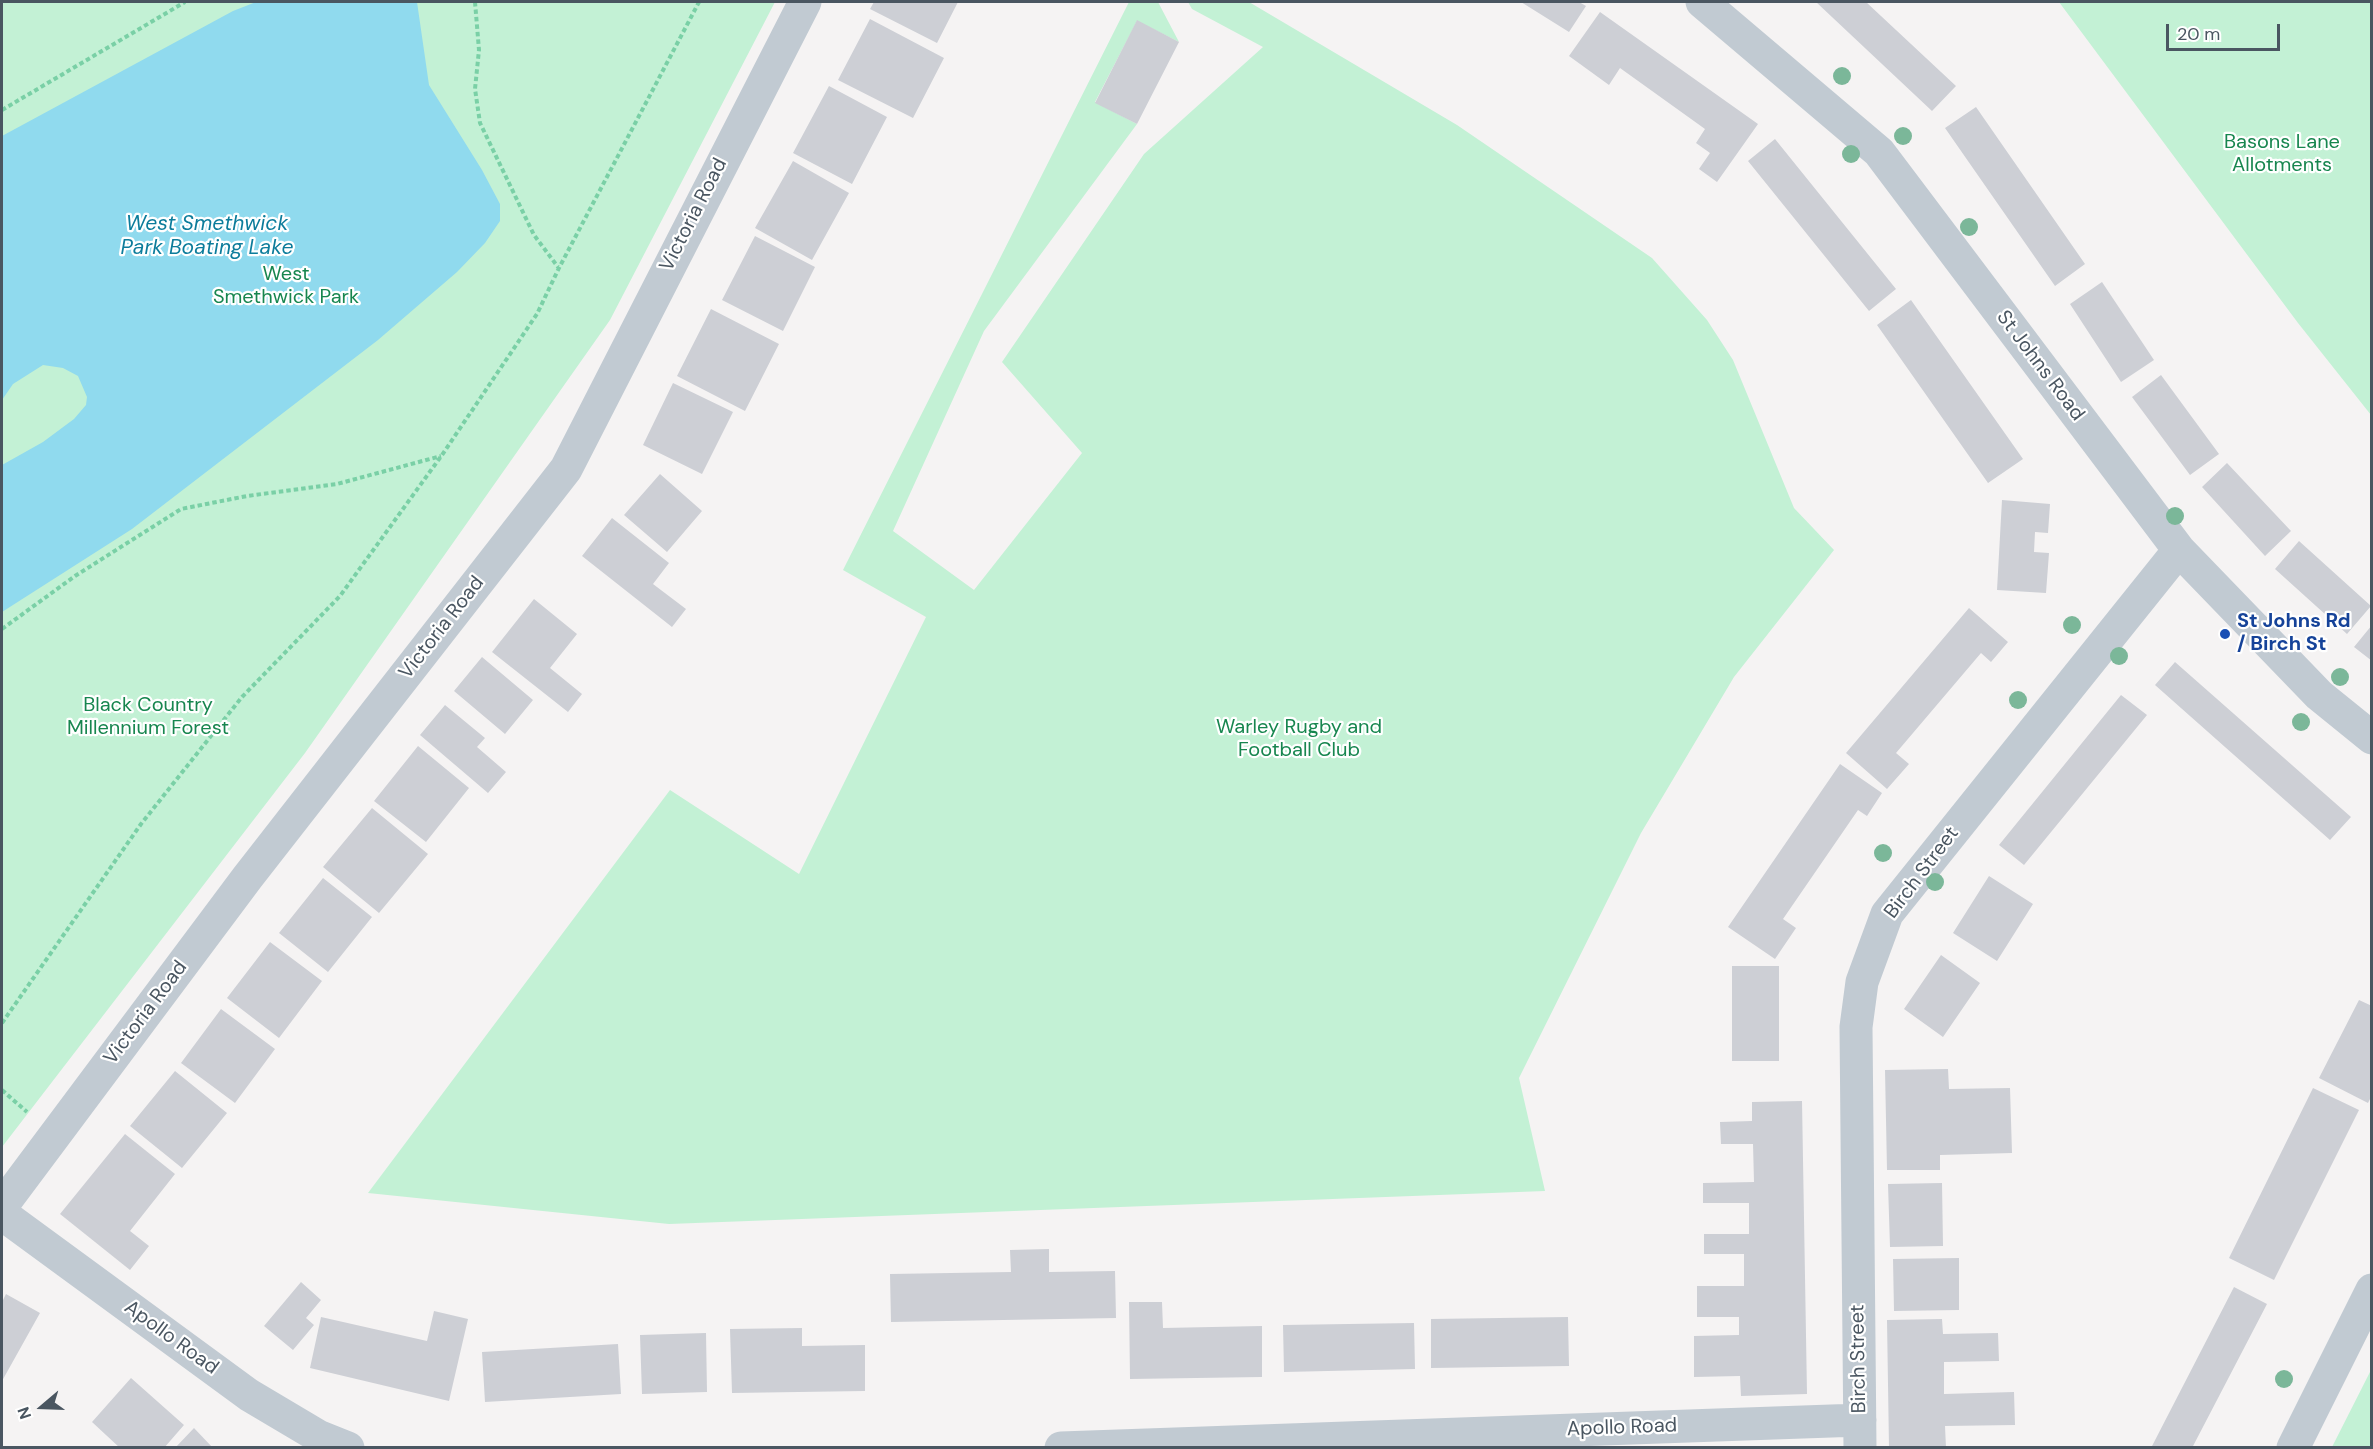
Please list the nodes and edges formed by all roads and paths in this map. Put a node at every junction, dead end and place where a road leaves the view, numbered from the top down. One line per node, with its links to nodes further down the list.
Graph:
1 (185, 2): 6 (path)
2 (475, 2): 7 (path)
3 (699, 2): 7 (path)
4 (805, 2): 13 (street, Victoria Road)
5 (1702, 2): 9 (street, St Johns Road)
6 (2, 110)
7 (559, 268): 8 (path)
8 (442, 455): 10 (path); 12 (path)
9 (2178, 550): 11 (street, St Johns Road); 16 (street, Birch Street)
10 (2, 629)
11 (2372, 738)
12 (2, 1023)
13 (2, 1206)
14 (2, 1214): 17 (street, Apollo Road)
15 (2372, 1290): 19 (street)
16 (1860, 1434): 18 (street, Apollo Road)
17 (348, 1448)
18 (1061, 1448)
19 (2292, 1448)

